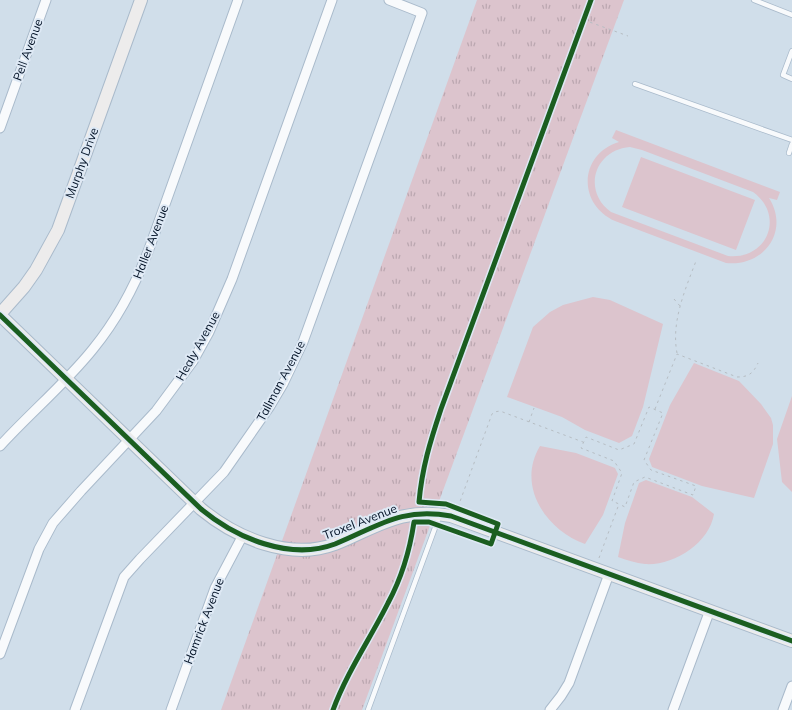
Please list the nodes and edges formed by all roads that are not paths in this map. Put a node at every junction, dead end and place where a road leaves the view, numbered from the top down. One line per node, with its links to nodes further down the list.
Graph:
1 (46, 0): 11 (street, Pell Avenue)
2 (141, 0): 15 (street, Murphy Drive)
3 (238, 0): 16 (street, Haller Avenue)
4 (332, 0): 17 (street, Healy Avenue)
5 (389, 0): 19 (street, Tallman Avenue)
6 (754, 0): 7 (lane)
7 (792, 14)
8 (792, 50): 9 (lane)
9 (792, 79)
10 (635, 84): 12 (lane)
11 (0, 128)
12 (792, 140)
13 (792, 144): 14 (lane)
14 (789, 153)
15 (0, 315): 16 (street, Troxel Avenue)
16 (66, 378): 17 (street, Troxel Avenue); 18 (street, Haller Avenue)
17 (130, 441): 19 (street, Troxel Avenue); 25 (street, Healy Avenue)
18 (0, 446)
19 (194, 502): 21 (street, Troxel Avenue); 27 (street, Tallman Avenue)
20 (440, 514): 21 (street, Troxel Avenue); 22 (street, Troxel Avenue); 29 (lane)
21 (243, 535): 28 (street, Hamrick Avenue)
22 (609, 574): 23 (street, Troxel Avenue); 30 (street)
23 (710, 610): 24 (street, Troxel Avenue); 31 (street)
24 (792, 641)
25 (0, 654)
26 (792, 686): 32 (street)
27 (75, 710)
28 (171, 710)
29 (368, 710)
30 (550, 710)
31 (673, 710)
32 (783, 710)

